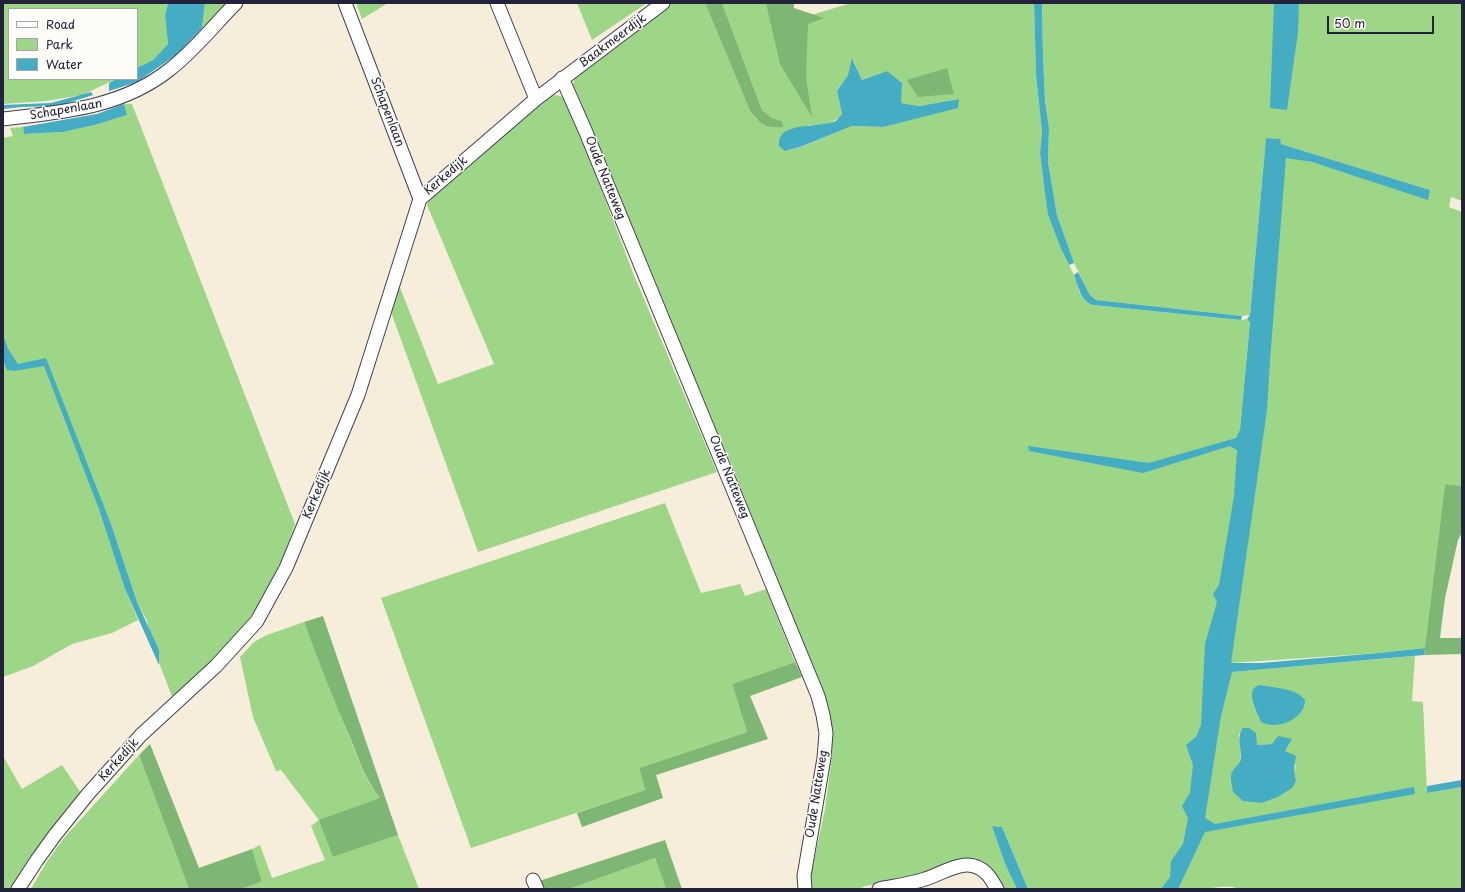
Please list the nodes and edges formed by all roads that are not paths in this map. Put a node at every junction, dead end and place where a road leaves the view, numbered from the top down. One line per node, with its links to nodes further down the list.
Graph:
1 (236, 3): 7 (street, Schapenlaan)
2 (346, 3): 8 (street, Schapenlaan)
3 (497, 3): 6 (street)
4 (663, 3): 5 (street, Baakmeerdijk)
5 (562, 78): 6 (street, Kerkedijk); 10 (street, Oude Natteweg)
6 (536, 99): 8 (street, Kerkedijk)
7 (3, 119)
8 (420, 199): 9 (street, Kerkedijk)
9 (18, 889)
10 (805, 889)
11 (880, 889): 12 (street)
12 (998, 889)

